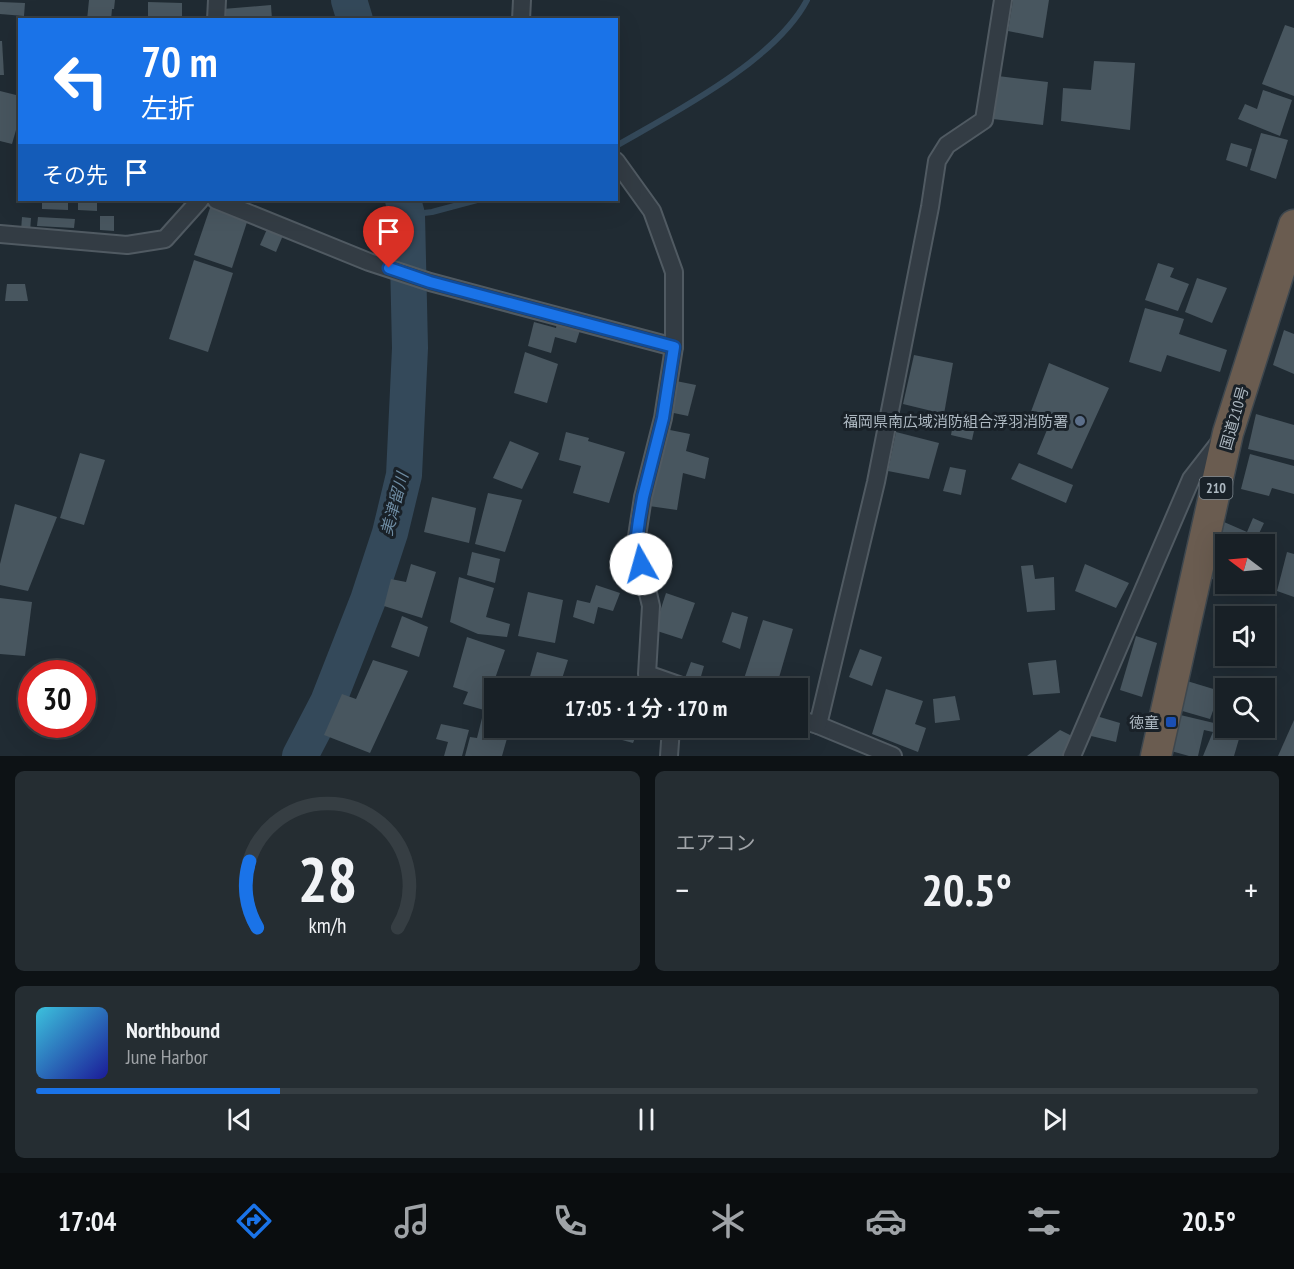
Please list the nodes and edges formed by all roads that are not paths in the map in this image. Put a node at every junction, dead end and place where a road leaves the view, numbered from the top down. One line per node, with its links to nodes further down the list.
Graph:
1 (217, 0): 4 (street)
2 (522, 0): 5 (street)
3 (1003, 0): 15 (street)
4 (216, 18)
5 (521, 18)
6 (618, 164): 11 (street)
7 (199, 201): 10 (street)
8 (218, 201): 11 (street)
9 (1294, 225): 12 (highway, 国道210号 / 210)
10 (0, 234)
11 (674, 347): 13 (street)
12 (1228, 432): 17 (highway, 国道210号 / 210); 20 (street)
13 (657, 678)
14 (808, 722): 15 (street)
15 (818, 725): 19 (street)
16 (670, 738): 18 (street)
17 (1158, 755)
18 (669, 756)
19 (893, 756)
20 (1072, 756)

